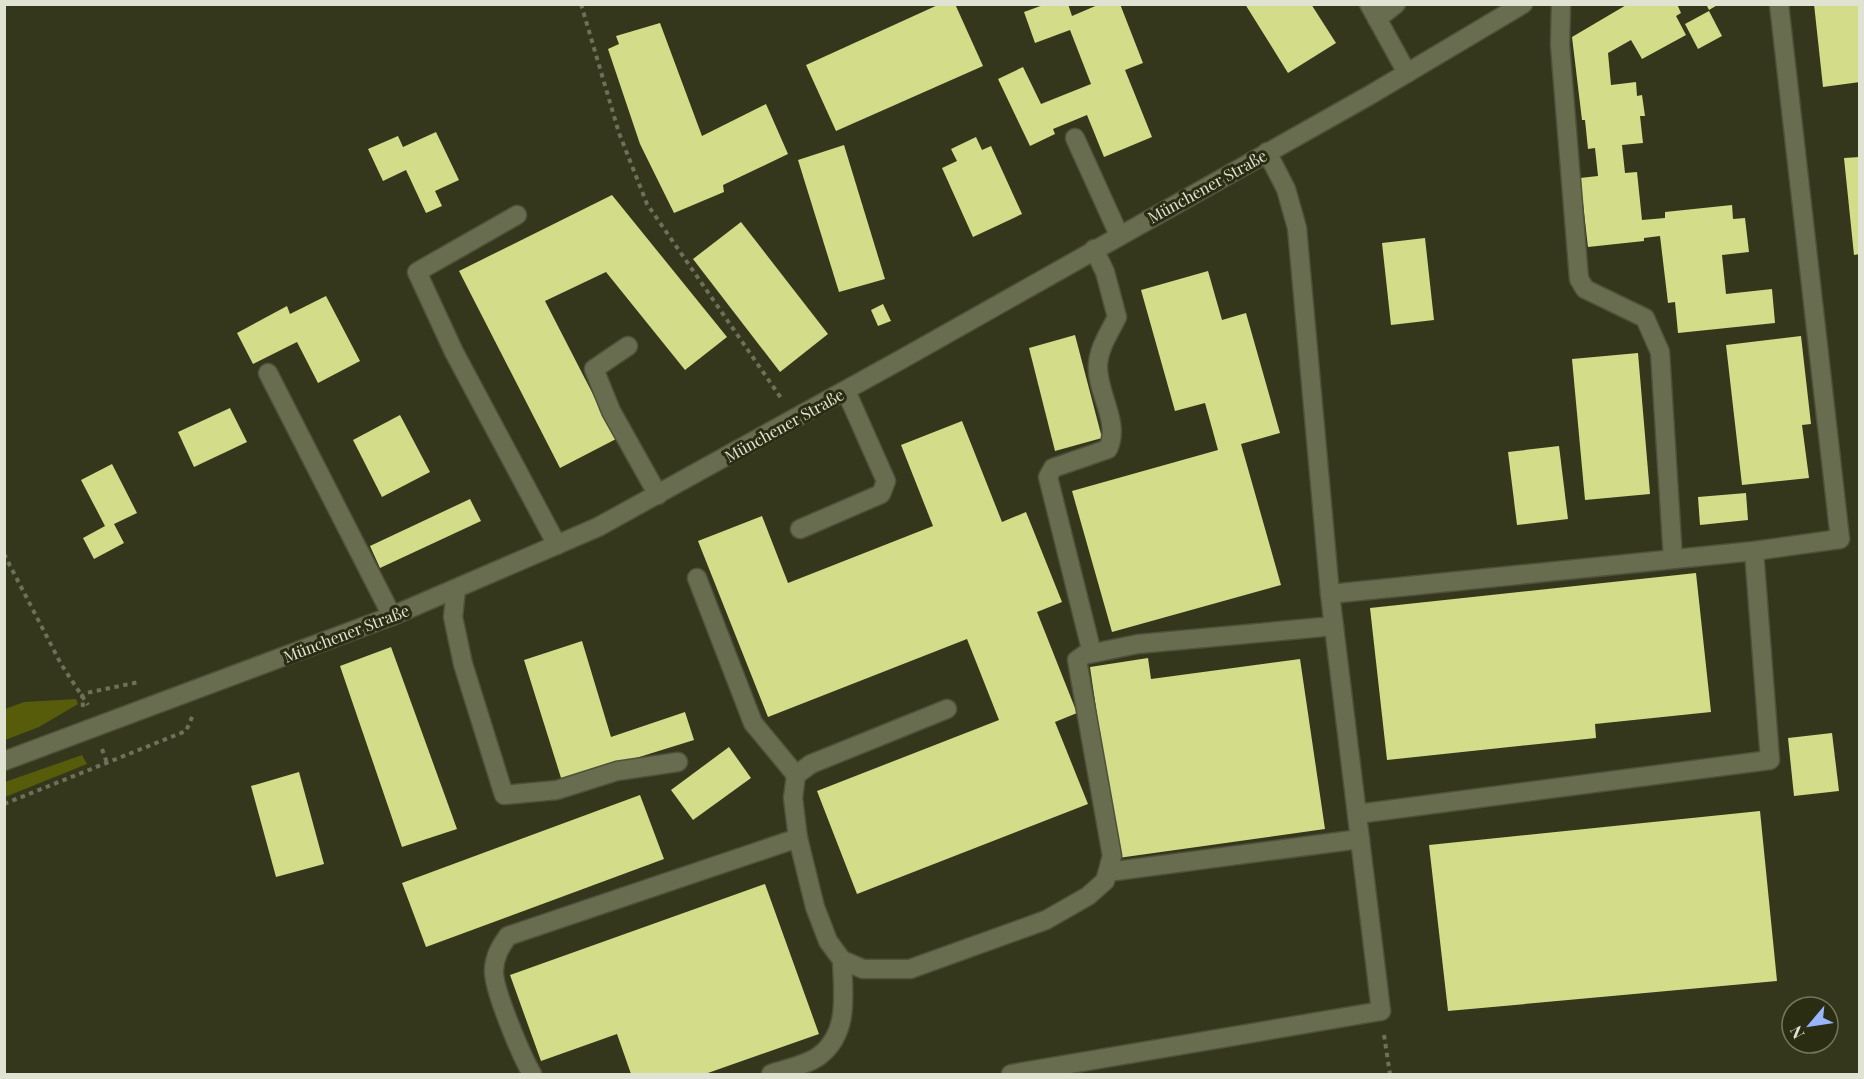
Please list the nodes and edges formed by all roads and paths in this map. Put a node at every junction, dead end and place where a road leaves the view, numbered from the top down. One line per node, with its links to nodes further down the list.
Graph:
1 (581, 4): 16 (path)
2 (1396, 4): 6 (main road)
3 (1523, 4): 7 (main road, Münchener Straße)
4 (1561, 4): 22 (main road)
5 (1779, 4): 20 (main road)
6 (1373, 12): 7 (main road)
7 (1407, 73): 9 (main road, Münchener Straße)
8 (1075, 138): 11 (main road)
9 (1267, 152): 11 (main road, Münchener Straße); 25 (main road)
10 (517, 215): 19 (main road)
11 (1119, 235): 12 (main road, Münchener Straße)
12 (1094, 249): 15 (main road, Münchener Straße); 28 (main road)
13 (628, 346): 17 (main road)
14 (268, 373): 26 (main road)
15 (846, 391): 16 (main road, Münchener Straße); 18 (main road)
16 (795, 419): 17 (main road, Münchener Straße)
17 (658, 495): 19 (main road, Münchener Straße)
18 (800, 529)
19 (557, 545): 24 (main road, Münchener Straße)
20 (1754, 551): 22 (main road); 36 (main road)
21 (4, 554): 30 (path)
22 (1673, 559): 25 (main road)
23 (698, 578): 34 (main road)
24 (456, 589): 26 (main road, Münchener Straße); 33 (main road)
25 (1330, 594): 27 (main road)
26 (392, 616): 30 (main road, Münchener Straße)
27 (1334, 626): 28 (main road); 36 (main road)
28 (1092, 653): 39 (main road)
29 (947, 709): 34 (main road)
30 (101, 726): 32 (main road, Münchener Straße)
31 (186, 730): 35 (path)
32 (4, 761)
33 (678, 762)
34 (796, 776): 37 (main road)
35 (4, 804)
36 (1357, 814): 38 (main road)
37 (798, 838): 40 (main road); 42 (main road)
38 (1360, 839): 39 (main road); 41 (main road)
39 (1108, 872): 40 (main road)
40 (842, 960): 43 (main road)
41 (1381, 1011): 44 (main road); 45 (path)
42 (532, 1074)
43 (771, 1074)
44 (1011, 1074)
45 (1390, 1074)

